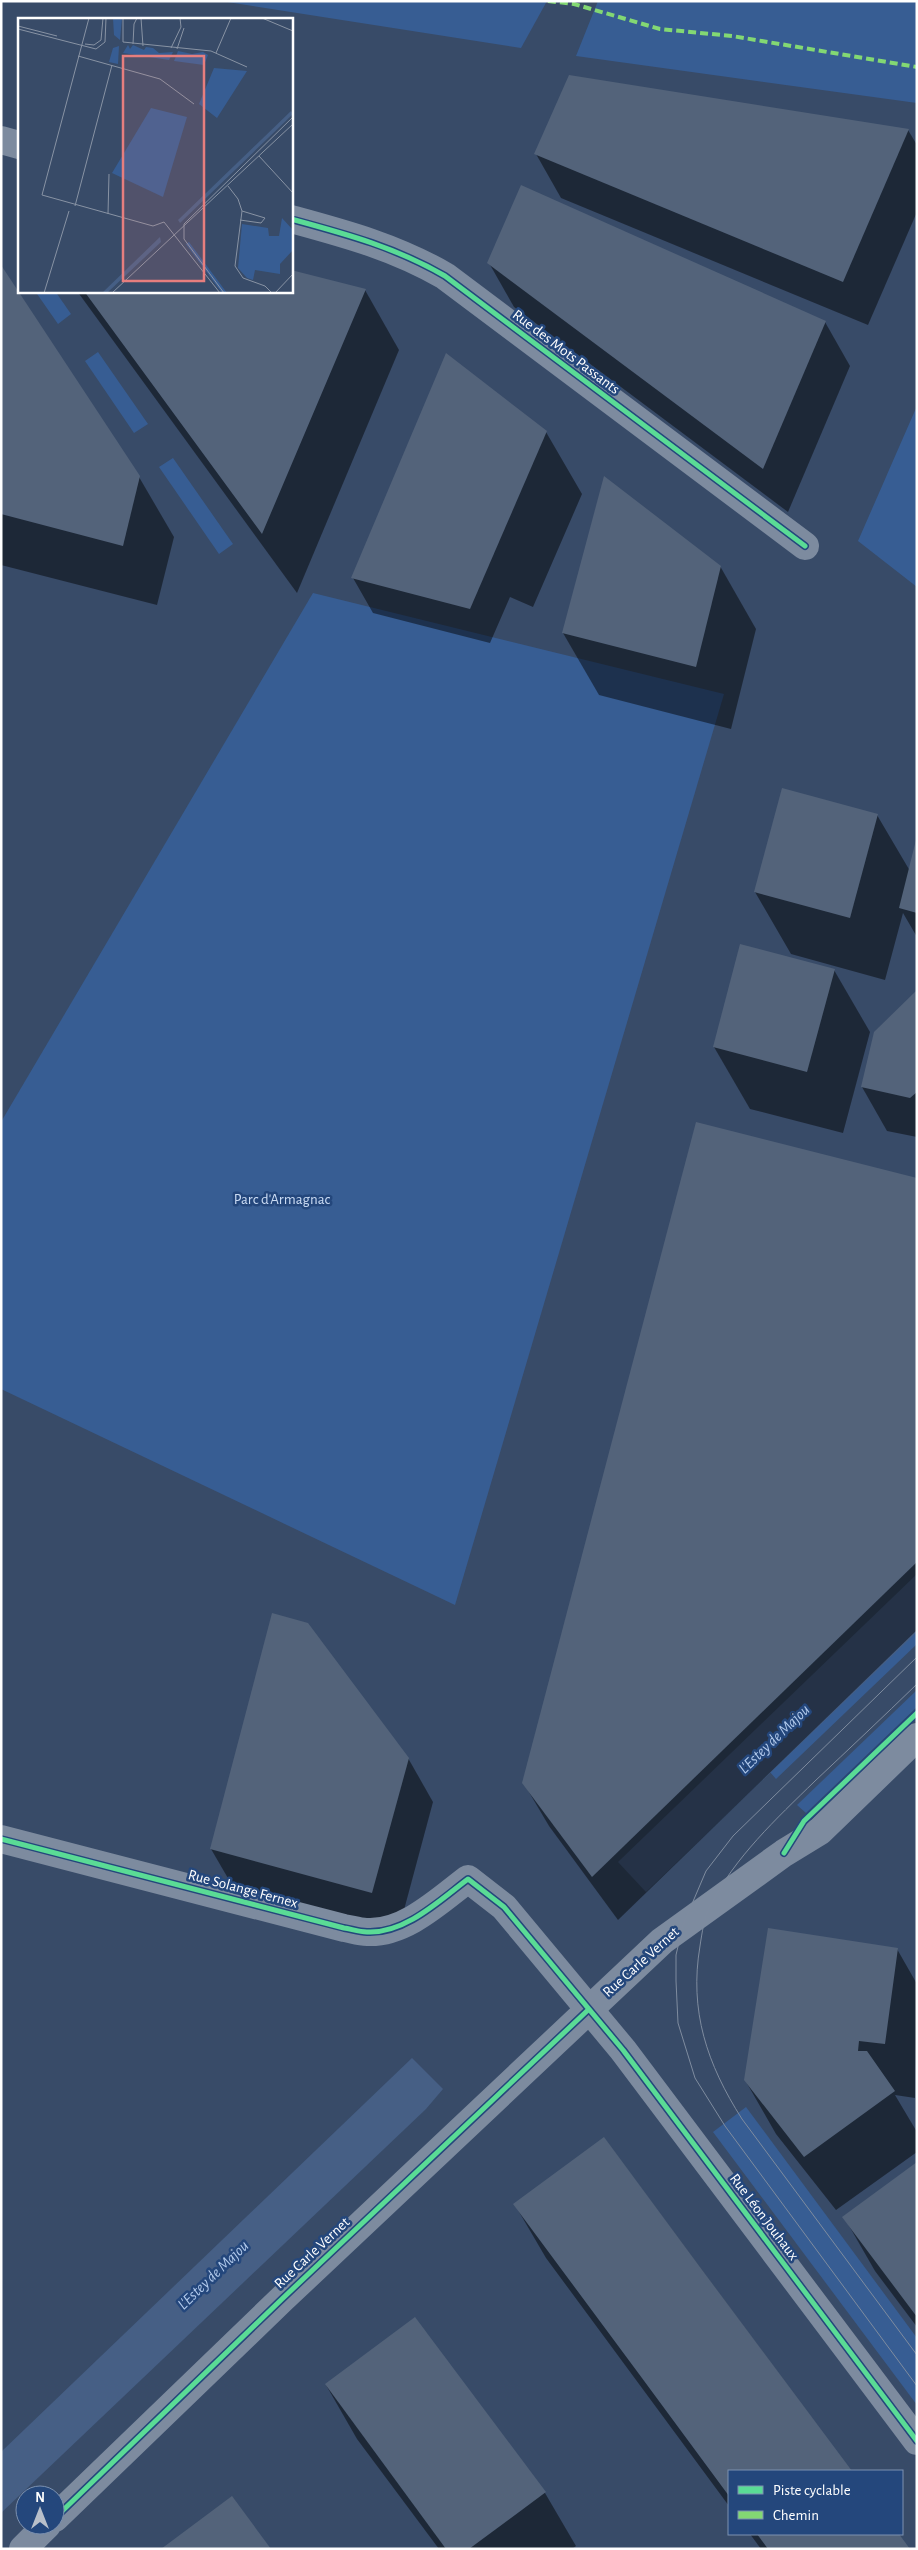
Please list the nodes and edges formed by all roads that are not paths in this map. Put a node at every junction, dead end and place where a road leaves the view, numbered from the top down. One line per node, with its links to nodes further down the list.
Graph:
1 (1, 140): 2 (street)
2 (18, 145)
3 (292, 219): 4 (street, Rue des Mots Passants)
4 (805, 546)
5 (917, 1737): 8 (street, Rue Carle Vernet)
6 (1, 1839): 7 (street, Rue Solange Fernex)
7 (468, 1879): 8 (street, Rue Léon Jouhaux)
8 (588, 2010): 9 (street, Rue Léon Jouhaux); 10 (street, Rue Carle Vernet)
9 (917, 2441)
10 (65, 2508)
11 (38, 2535): 12 (street)
12 (23, 2549)

